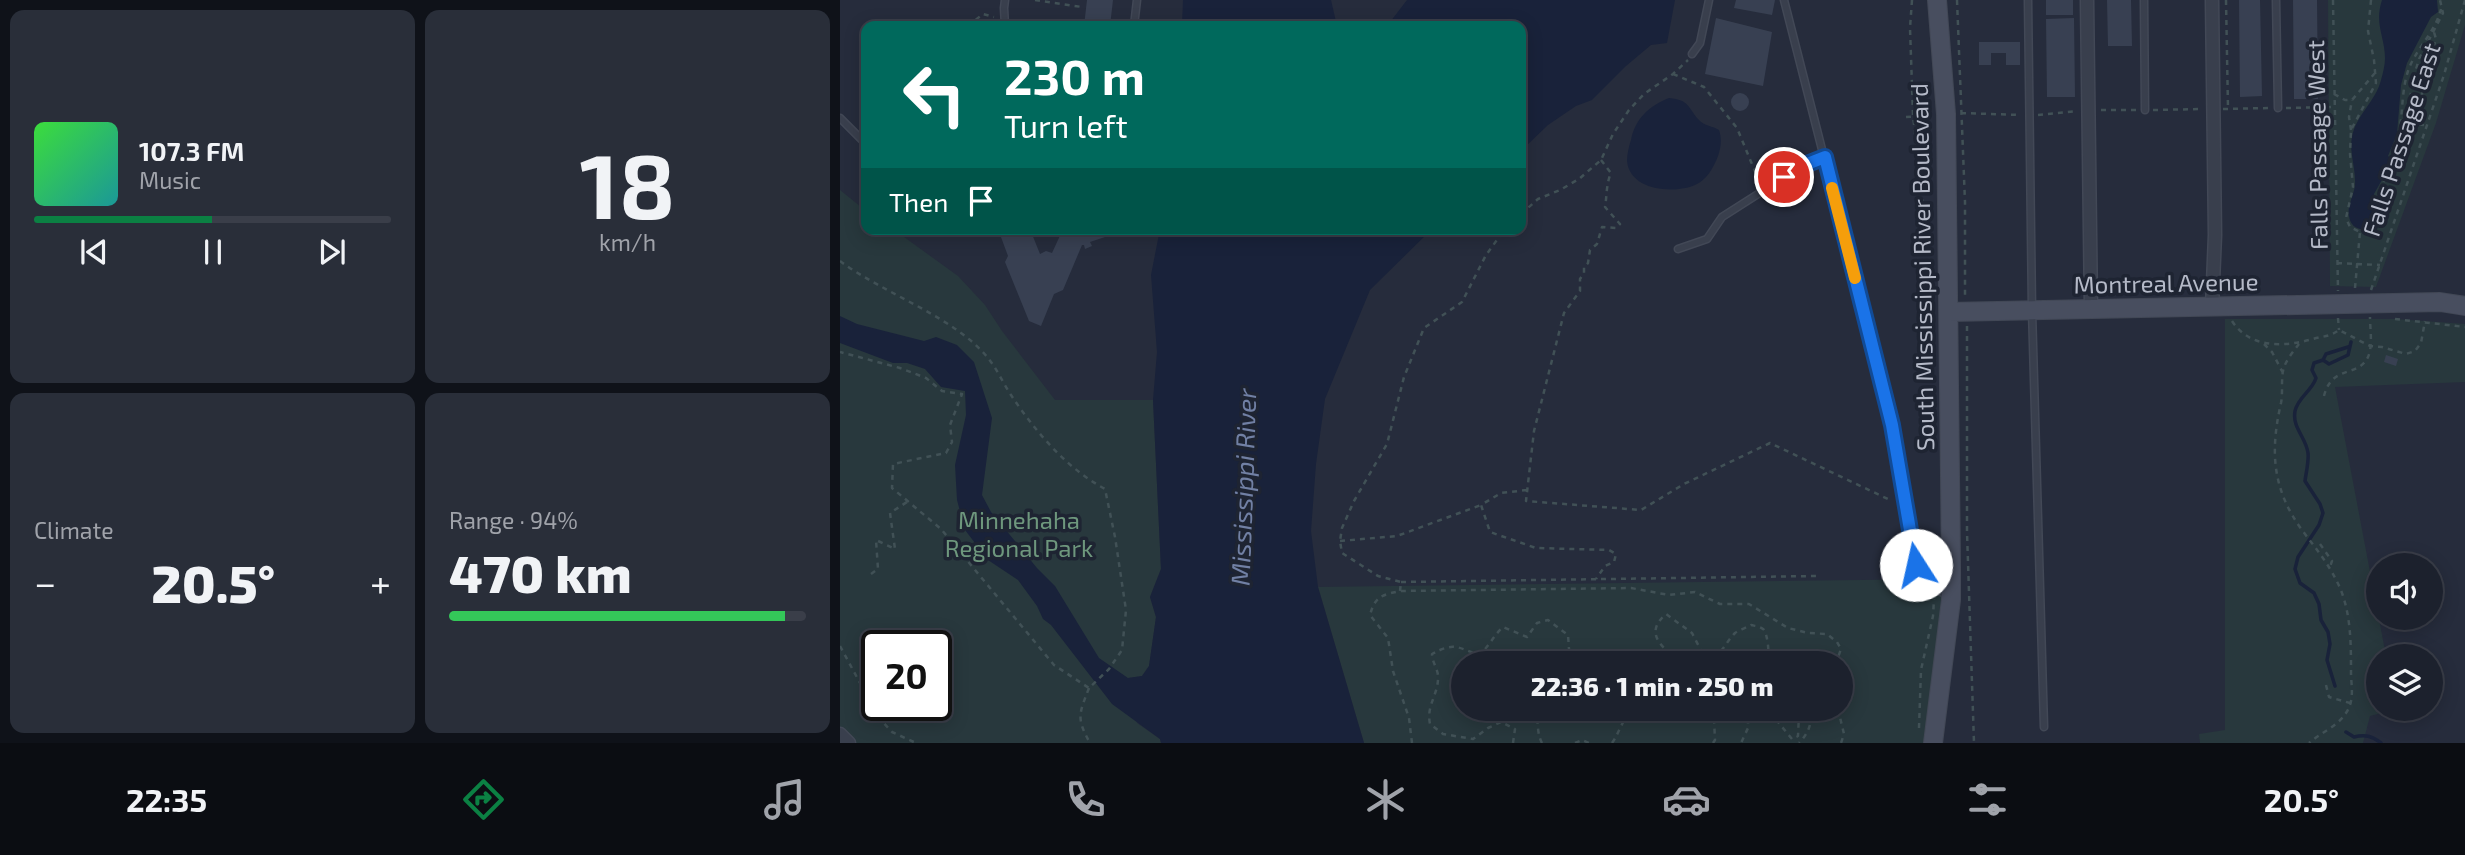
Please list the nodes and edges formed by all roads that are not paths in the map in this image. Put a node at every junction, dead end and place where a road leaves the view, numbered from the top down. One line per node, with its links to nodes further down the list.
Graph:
1 (1005, 0): 11 (lane)
2 (1137, 0): 12 (lane)
3 (1709, 0): 13 (lane)
4 (1784, 0): 18 (lane)
5 (1937, 0): 25 (street, South Mississippi River Boulevard)
6 (2028, 0): 24 (lane)
7 (2087, 0): 23 (street)
8 (2144, 0): 15 (lane)
9 (2212, 0): 22 (street)
10 (2276, 0): 14 (lane)
11 (1005, 21)
12 (1135, 21)
13 (1692, 54)
14 (2278, 108)
15 (2145, 110)
16 (840, 118): 17 (lane)
17 (861, 139)
18 (1825, 157): 19 (lane); 27 (lane)
19 (1678, 249)
20 (2384, 305): 21 (street, Montreal Avenue); 22 (street, Montreal Avenue); 26 (street, Montreal Avenue)
21 (2465, 306)
22 (2212, 307): 23 (street, Montreal Avenue)
23 (2091, 309): 24 (street, Montreal Avenue)
24 (2032, 310): 25 (street, Montreal Avenue); 28 (lane)
25 (1958, 312): 27 (street, South Mississippi River Boulevard)
26 (2465, 318)
27 (1951, 596): 31 (street, South Mississippi River Boulevard)
28 (2044, 727)
29 (840, 734): 30 (street)
30 (849, 743)
31 (1933, 743)

